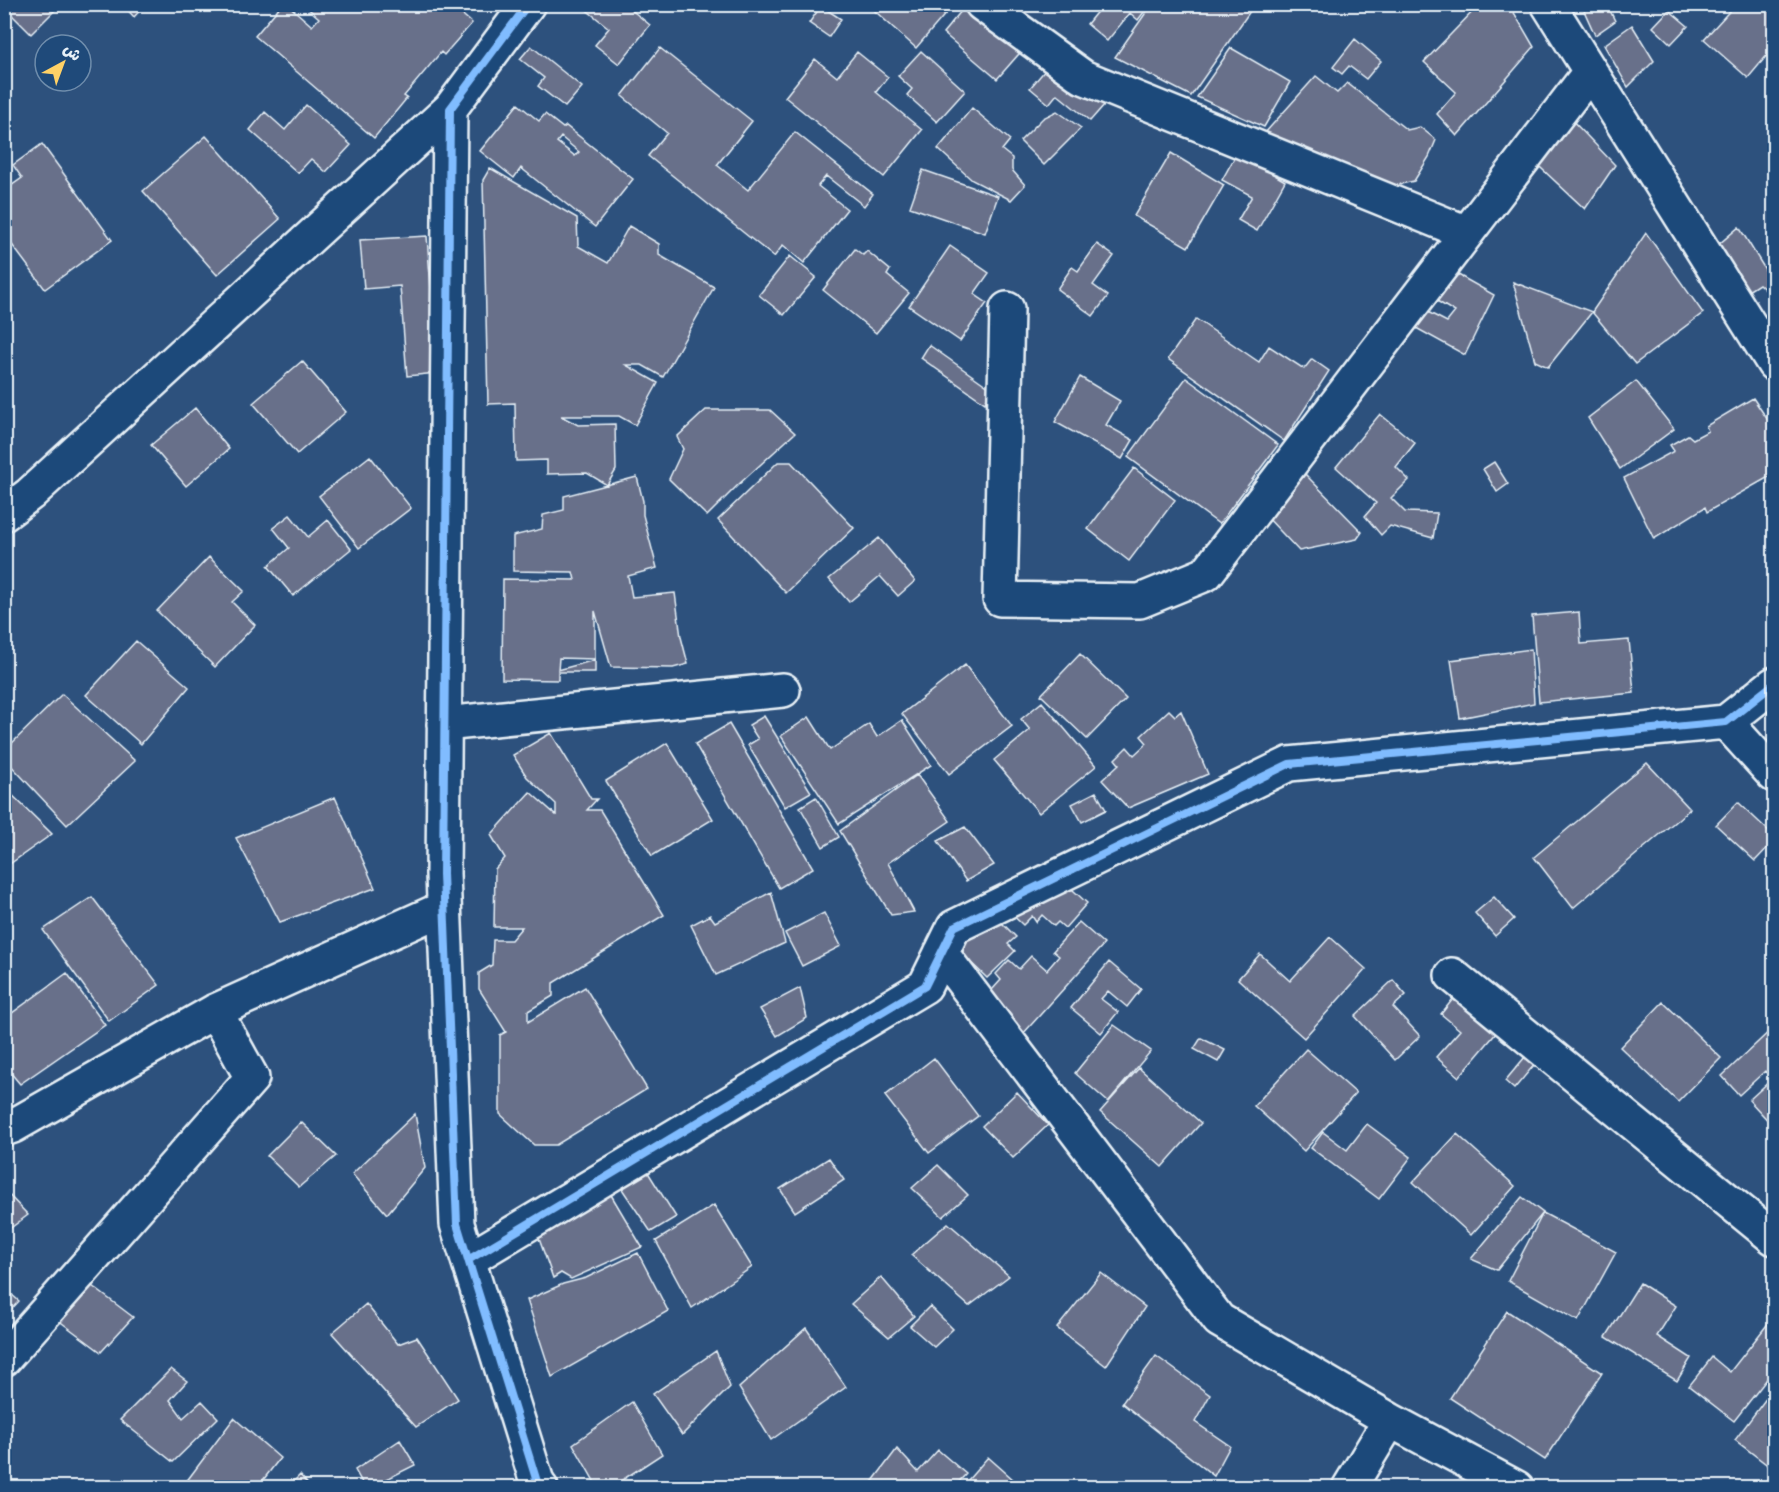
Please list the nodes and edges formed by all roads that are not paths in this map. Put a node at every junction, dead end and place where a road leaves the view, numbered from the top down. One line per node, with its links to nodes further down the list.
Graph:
1 (528, 4): 5 (street)
2 (982, 4): 6 (street)
3 (1548, 4): 4 (street)
4 (1590, 72): 6 (street); 8 (street)
5 (450, 109): 9 (street); 13 (street)
6 (1467, 233): 7 (street)
7 (1007, 309)
8 (1774, 364)
9 (4, 514)
10 (1774, 684): 12 (street)
11 (783, 690): 13 (street)
12 (1726, 722): 14 (street); 16 (street)
13 (444, 723): 15 (street)
14 (1774, 776)
15 (444, 908): 18 (street); 21 (street)
16 (941, 952): 21 (street); 23 (street)
17 (1452, 975): 20 (street)
18 (215, 1011): 19 (street); 22 (street)
19 (4, 1129)
20 (1774, 1238)
21 (468, 1260): 24 (street)
22 (4, 1359)
23 (1390, 1420): 25 (street); 26 (street)
24 (538, 1487)
25 (1349, 1488)
26 (1517, 1488)

